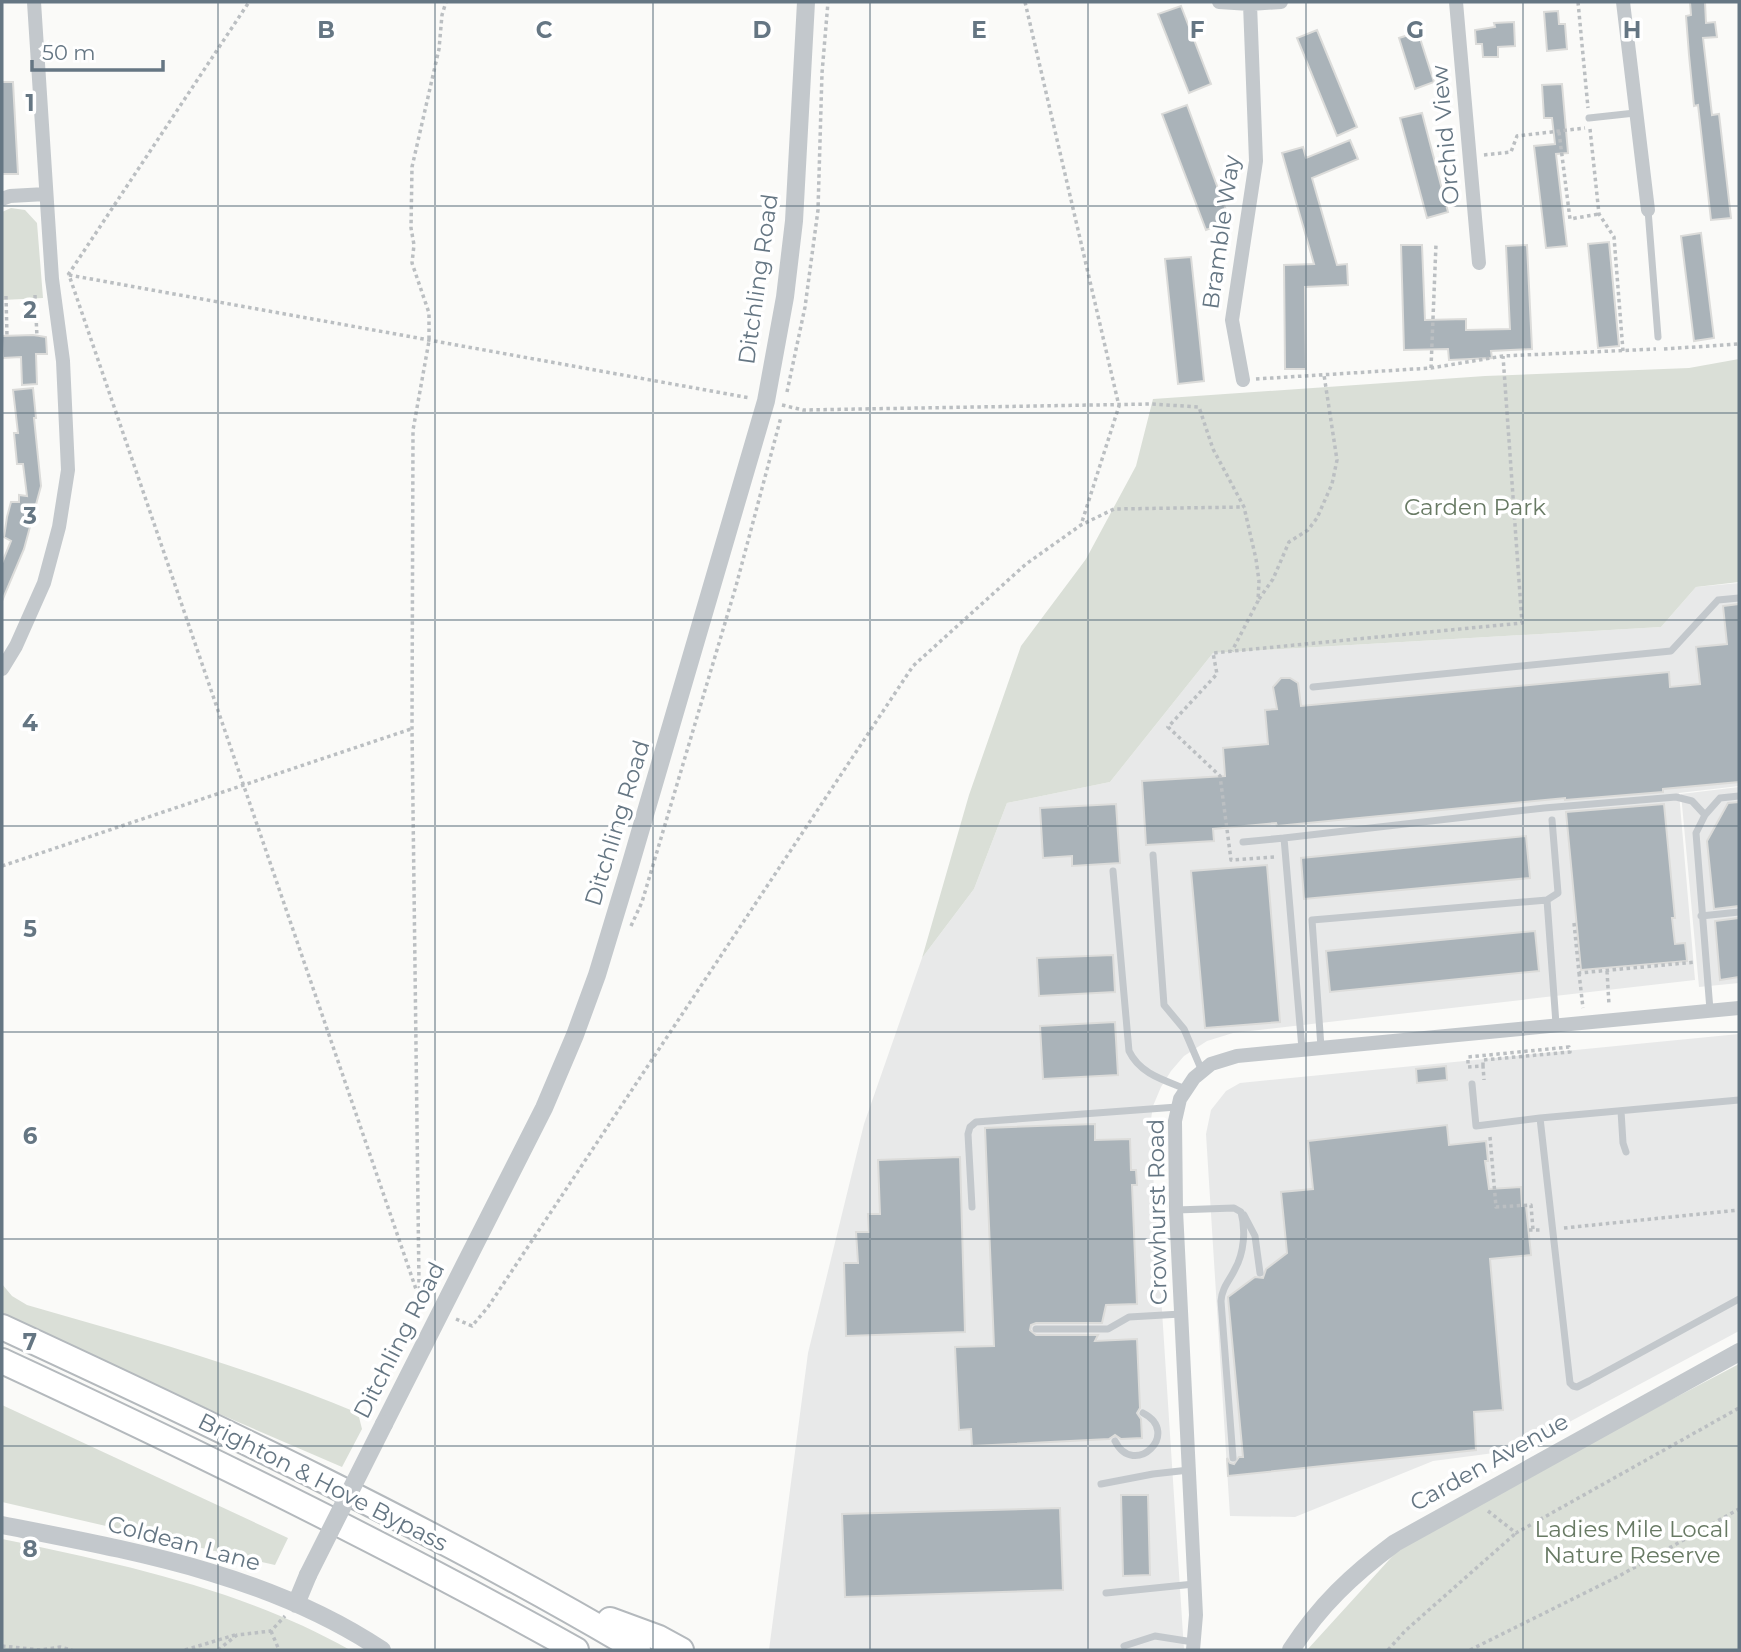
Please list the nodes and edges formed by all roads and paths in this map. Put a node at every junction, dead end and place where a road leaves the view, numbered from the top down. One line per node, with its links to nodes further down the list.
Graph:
1 (34, 2): 16 (street)
2 (249, 2): 22 (path)
3 (446, 2): 29 (path)
4 (806, 2): 91 (street, Ditchling Road)
5 (1025, 2): 37 (path)
6 (1219, 2): 11 (street)
7 (1282, 2): 11 (street)
8 (1456, 2): 15 (street, Orchid View)
9 (1578, 2): 13 (path)
10 (1623, 2): 12 (street)
11 (1250, 4): 35 (street, Bramble Way)
12 (1635, 113): 13 (lane); 18 (street)
13 (1589, 118)
14 (1559, 131): 15 (path); 19 (path); 19 (path)
15 (1470, 157): 21 (street, Orchid View)
16 (46, 194): 17 (street); 23 (street)
17 (2, 199)
18 (1648, 210): 28 (lane)
19 (1599, 214): 31 (path)
20 (1436, 244): 33 (path)
21 (1479, 264)
22 (69, 275): 23 (path); 29 (path); 47 (path)
23 (52, 279): 44 (street)
24 (35, 295): 27 (path)
25 (6, 296): 26 (path)
26 (7, 336)
27 (37, 337)
28 (1658, 337)
29 (429, 341): 36 (path); 46 (path)
30 (1739, 344): 31 (path)
31 (1623, 351): 32 (path)
32 (1503, 356): 33 (path); 43 (path)
33 (1431, 368): 34 (path)
34 (1324, 375): 35 (path); 42 (path)
35 (1243, 380)
36 (735, 395)
37 (1119, 406): 38 (path); 39 (path); 40 (path)
38 (803, 410)
39 (1244, 507): 40 (path); 42 (path)
40 (1081, 525): 91 (path)
41 (1739, 598): 45 (lane)
42 (1258, 601): 43 (path)
43 (1232, 651): 56 (path)
44 (2, 669)
45 (1313, 687)
46 (412, 729): 47 (path); 89 (path)
47 (242, 786): 54 (path); 89 (path)
48 (1739, 796): 49 (lane)
49 (1705, 815): 51 (lane); 59 (lane)
50 (1552, 820): 57 (lane)
51 (1284, 838): 52 (lane); 56 (lane)
52 (1243, 842)
53 (1153, 855): 72 (lane)
54 (2, 866)
55 (1114, 871): 75 (lane)
56 (1288, 881): 70 (lane)
57 (1547, 900): 68 (lane); 69 (lane)
58 (1739, 912): 59 (lane)
59 (1701, 916): 61 (lane)
60 (1574, 923): 63 (path)
61 (1705, 961): 62 (path); 67 (lane)
62 (1607, 971): 63 (path); 64 (path)
63 (1579, 973): 66 (path)
64 (1609, 1005)
65 (1739, 1007): 67 (street, Crowhurst Road)
66 (1583, 1008)
67 (1710, 1010): 68 (street, Crowhurst Road)
68 (1556, 1024): 69 (street, Crowhurst Road)
69 (1321, 1047): 70 (street, Crowhurst Road)
70 (1302, 1049): 72 (street, Crowhurst Road)
71 (1483, 1066): 71 (path); 73 (path)
72 (1202, 1071): 75 (street, Crowhurst Road)
73 (1485, 1083)
74 (1472, 1084): 80 (lane)
75 (1186, 1090): 77 (street, Crowhurst Road)
76 (1739, 1100): 78 (lane)
77 (1177, 1107): 82 (lane); 83 (street, Crowhurst Road)
78 (1621, 1111): 79 (lane); 81 (lane)
79 (1540, 1118): 80 (lane); 86 (lane)
80 (1489, 1125): 86 (path)
81 (1626, 1152)
82 (972, 1207)
83 (1176, 1210): 85 (lane); 90 (street, Crowhurst Road)
84 (1739, 1210): 86 (path)
85 (1241, 1212): 87 (lane); 99 (lane)
86 (1554, 1228): 88 (lane)
87 (1260, 1273)
88 (1739, 1299)
89 (422, 1305): 91 (path)
90 (1182, 1314): 93 (lane); 100 (street, Crowhurst Road)
91 (448, 1317): 109 (street, Ditchling Road, bridge)
92 (2, 1327): 107 (highway, Brighton & Hove Bypass)
93 (1036, 1329)
94 (1739, 1352): 102 (street, Carden Avenue)
95 (2, 1360): 120 (highway, Brighton & Hove Bypass)
96 (1739, 1408): 105 (path)
97 (1143, 1413): 98 (lane)
98 (1115, 1441)
99 (1233, 1458)
100 (1189, 1470): 101 (lane); 106 (street, Crowhurst Road)
101 (1101, 1484)
102 (1473, 1499): 105 (path); 123 (street, Carden Avenue)
103 (1739, 1509): 125 (path)
104 (2, 1525): 109 (street, Coldean Lane)
105 (1516, 1532): 124 (path)
106 (1195, 1584): 108 (lane); 114 (street, Crowhurst Road)
107 (538, 1592): 121 (highway, Brighton & Hove Bypass); 122 (highway)
108 (1106, 1593)
109 (296, 1604): 110 (path); 119 (street, Coldean Lane)
110 (271, 1631): 111 (path); 118 (path)
111 (237, 1635): 116 (path); 117 (path)
112 (2, 1646): 115 (path)
113 (1125, 1646): 114 (lane)
114 (1194, 1646)
115 (72, 1650)
116 (186, 1650)
117 (218, 1650)
118 (279, 1650)
119 (382, 1650)
120 (576, 1650)
121 (638, 1650)
122 (681, 1650)
123 (1291, 1650)
124 (1388, 1650)
125 (1470, 1650)

